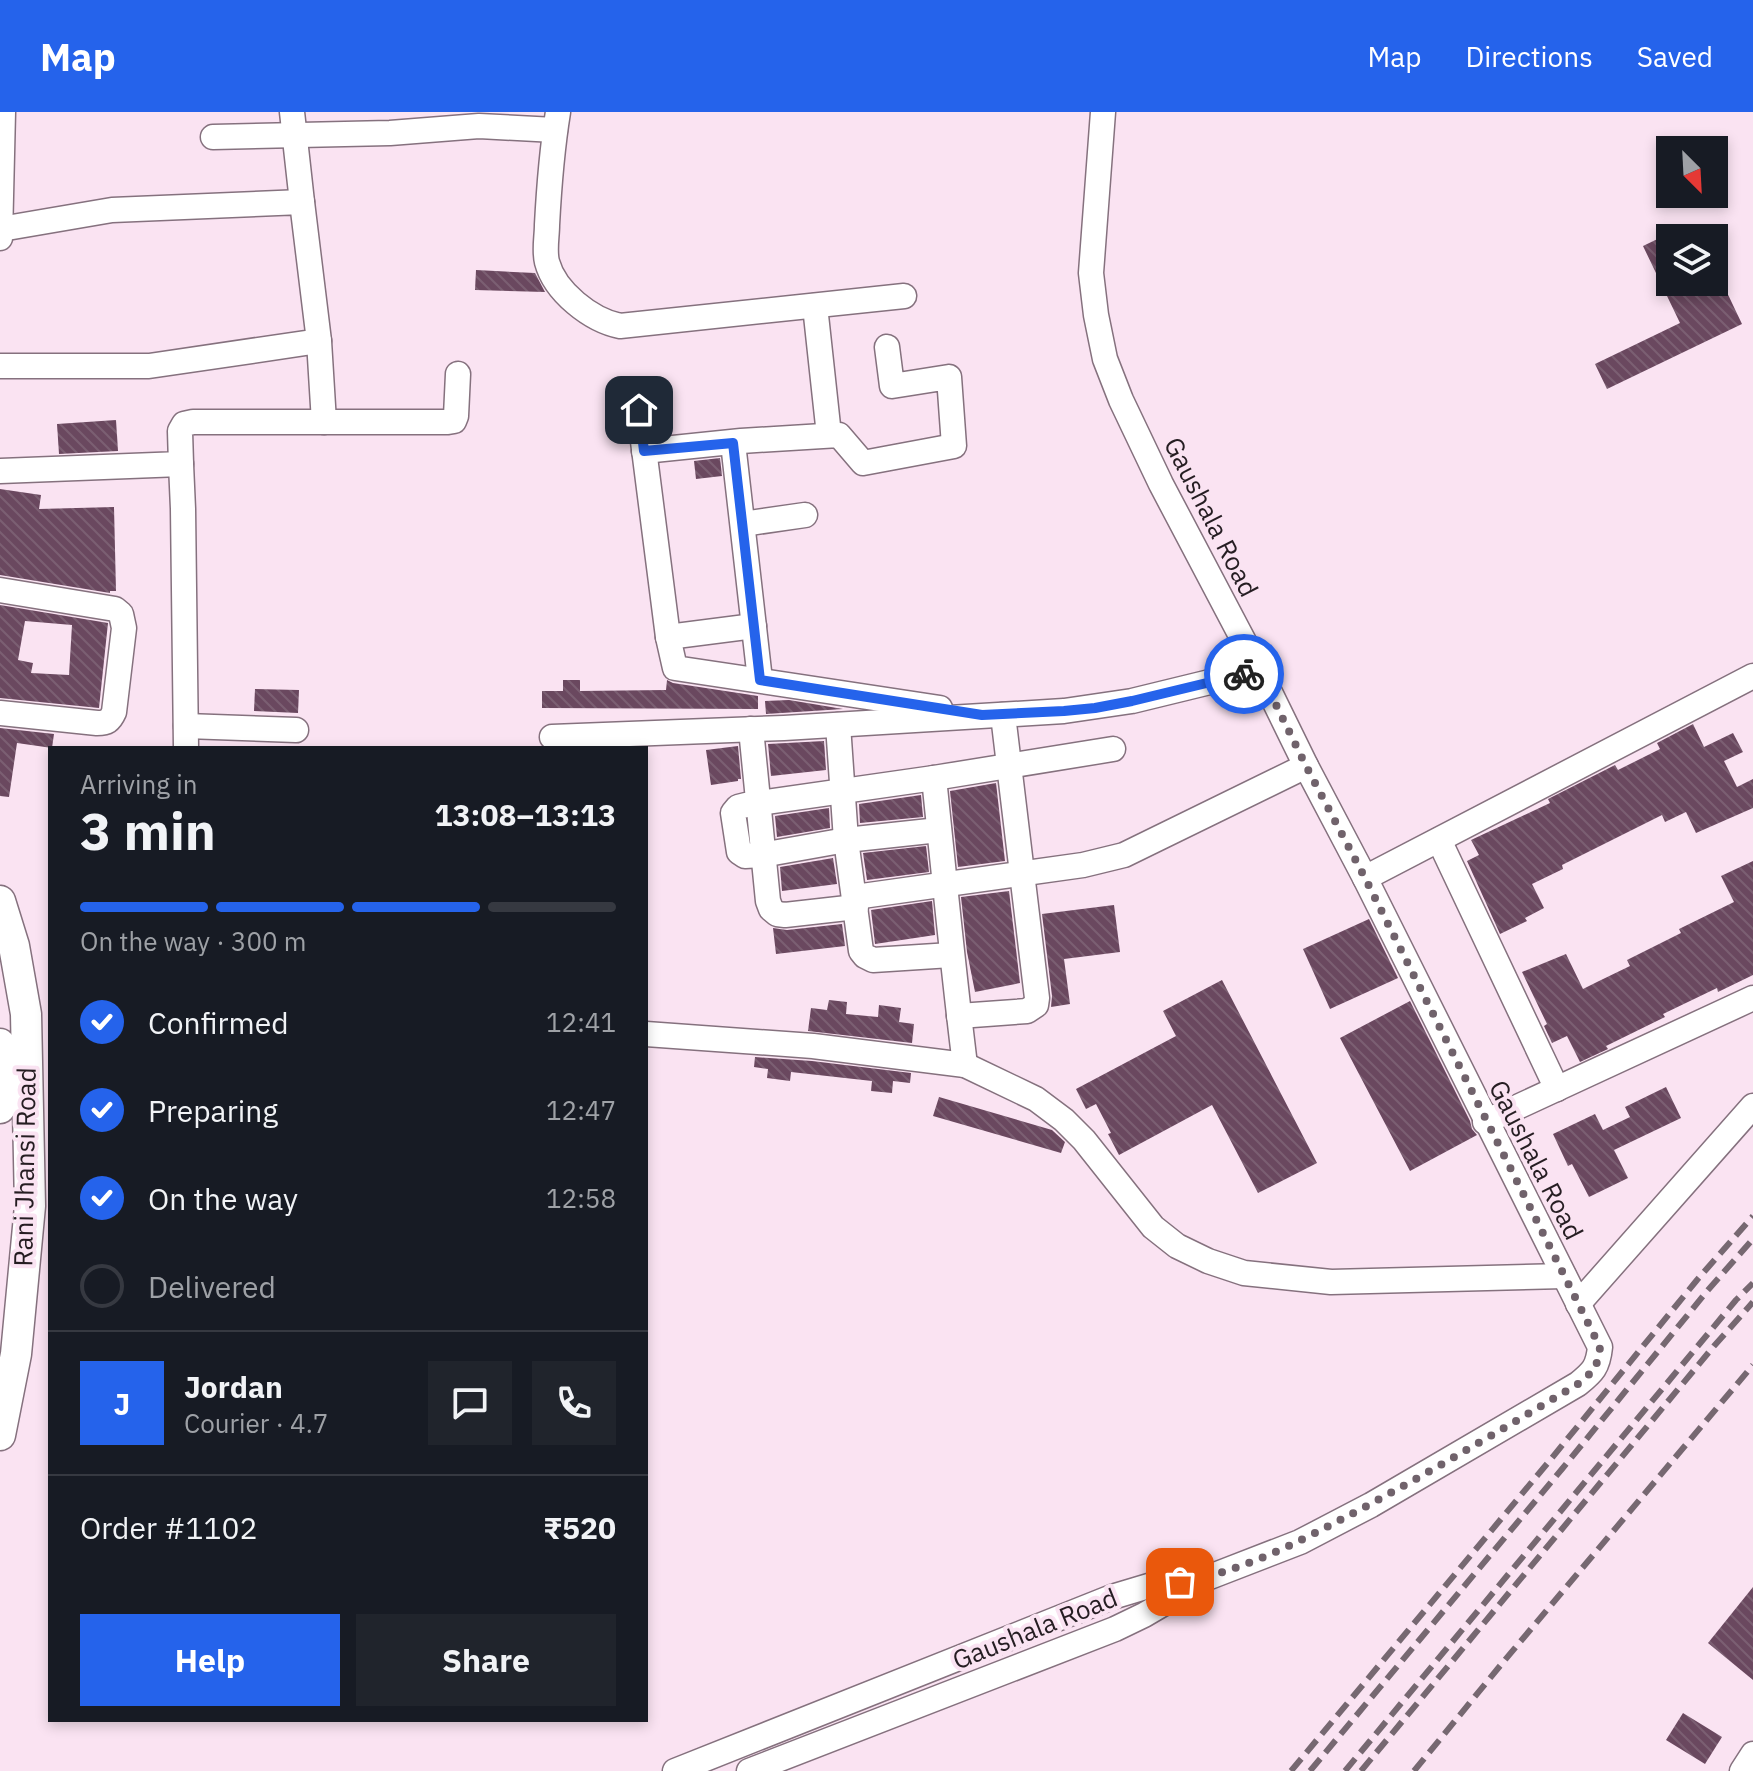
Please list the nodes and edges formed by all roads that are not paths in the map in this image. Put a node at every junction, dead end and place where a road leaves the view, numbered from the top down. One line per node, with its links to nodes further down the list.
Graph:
1 (3, 112): 7 (street)
2 (1103, 112): 26 (street, Gaushala Road)
3 (557, 121): 4 (street); 9 (street)
4 (294, 124): 5 (street); 6 (street)
5 (213, 137)
6 (302, 202): 7 (street); 10 (street)
7 (1, 233)
8 (904, 296): 9 (street)
9 (815, 306): 16 (street)
10 (319, 341): 12 (street); 15 (street)
11 (887, 347): 16 (street)
12 (0, 366)
13 (458, 374): 15 (street)
14 (639, 410): 18 (street)
15 (324, 422): 19 (street)
16 (829, 435): 17 (street)
17 (733, 443): 18 (street); 22 (street)
18 (644, 451): 25 (street)
19 (181, 464): 20 (street); 34 (street)
20 (0, 471)
21 (805, 515): 22 (street)
22 (743, 524): 24 (street)
23 (0, 590): 29 (street)
24 (754, 626): 25 (street); 27 (street)
25 (668, 637): 27 (street)
26 (1259, 670): 30 (street); 38 (street, Gaushala Road)
27 (760, 680): 30 (street)
28 (1749, 687): 44 (street)
29 (0, 713)
30 (992, 715): 31 (street); 37 (street)
31 (838, 725): 32 (street); 40 (street)
32 (751, 729): 35 (street); 41 (street)
33 (296, 730): 34 (street)
34 (186, 737)
35 (552, 737)
36 (1113, 749): 37 (street)
37 (1010, 766): 39 (street); 46 (street)
38 (1306, 766): 46 (street); 47 (street, Gaushala Road)
39 (934, 778): 40 (street); 42 (street)
40 (842, 790): 41 (street); 43 (street)
41 (759, 803): 45 (street)
42 (939, 830): 43 (street); 48 (street)
43 (846, 840): 45 (street); 50 (street)
44 (1439, 840): 47 (street); 57 (street)
45 (762, 855): 50 (street)
46 (1022, 874): 48 (street); 53 (street)
47 (1365, 878): 60 (street, Gaushala Road)
48 (946, 885): 50 (street); 51 (street)
49 (0, 901): 63 (main road, Rani Jhansi Road)
50 (855, 902): 51 (street)
51 (951, 955): 53 (street)
52 (1753, 998): 57 (street)
53 (959, 1016): 56 (street)
54 (648, 1034): 56 (street)
55 (0, 1044): 59 (main road)
56 (965, 1065): 61 (street)
57 (1557, 1089): 60 (street)
58 (1753, 1106): 62 (street)
59 (0, 1108)
60 (1485, 1122): 61 (street, Gaushala Road)
61 (1564, 1276): 62 (street, Gaushala Road)
62 (1578, 1304): 64 (street, Gaushala Road)
63 (0, 1435)
64 (1207, 1578): 66 (street); 67 (street, Gaushala Road)
65 (1753, 1754): 68 (street)
66 (675, 1771)
67 (749, 1771)
68 (1742, 1771)

